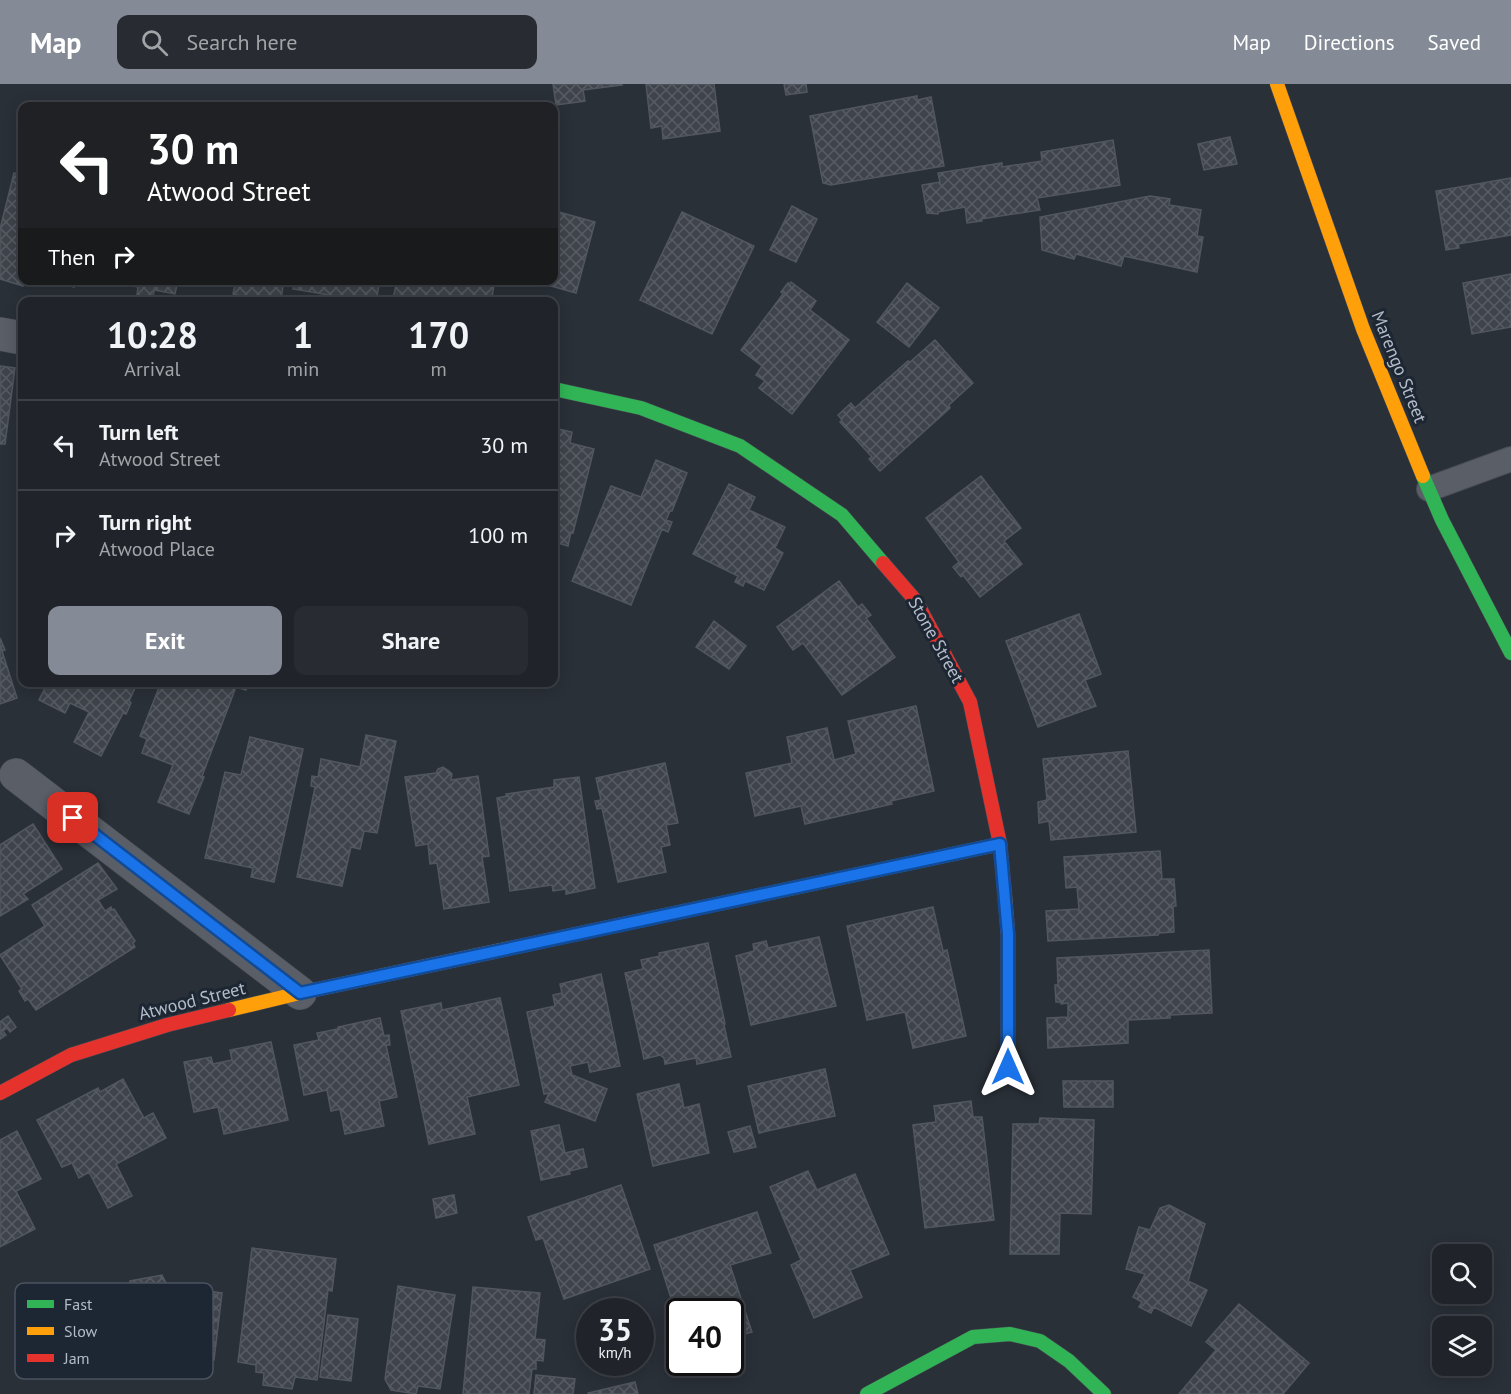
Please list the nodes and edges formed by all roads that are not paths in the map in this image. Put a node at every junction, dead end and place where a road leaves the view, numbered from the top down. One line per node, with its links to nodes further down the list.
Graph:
1 (1277, 84): 6 (street, Marengo Street)
2 (0, 334): 3 (street)
3 (18, 337)
4 (558, 390): 9 (street, Stone Street)
5 (1511, 459): 6 (lane)
6 (1429, 489): 7 (street, Marengo Street)
7 (1511, 653)
8 (16, 775): 10 (street)
9 (1000, 844): 10 (street, Atwood Street); 11 (street, Stone Street)
10 (300, 993): 12 (street, Atwood Street)
11 (1008, 1067)
12 (0, 1093)
13 (867, 1394): 14 (street)
14 (1104, 1394)

